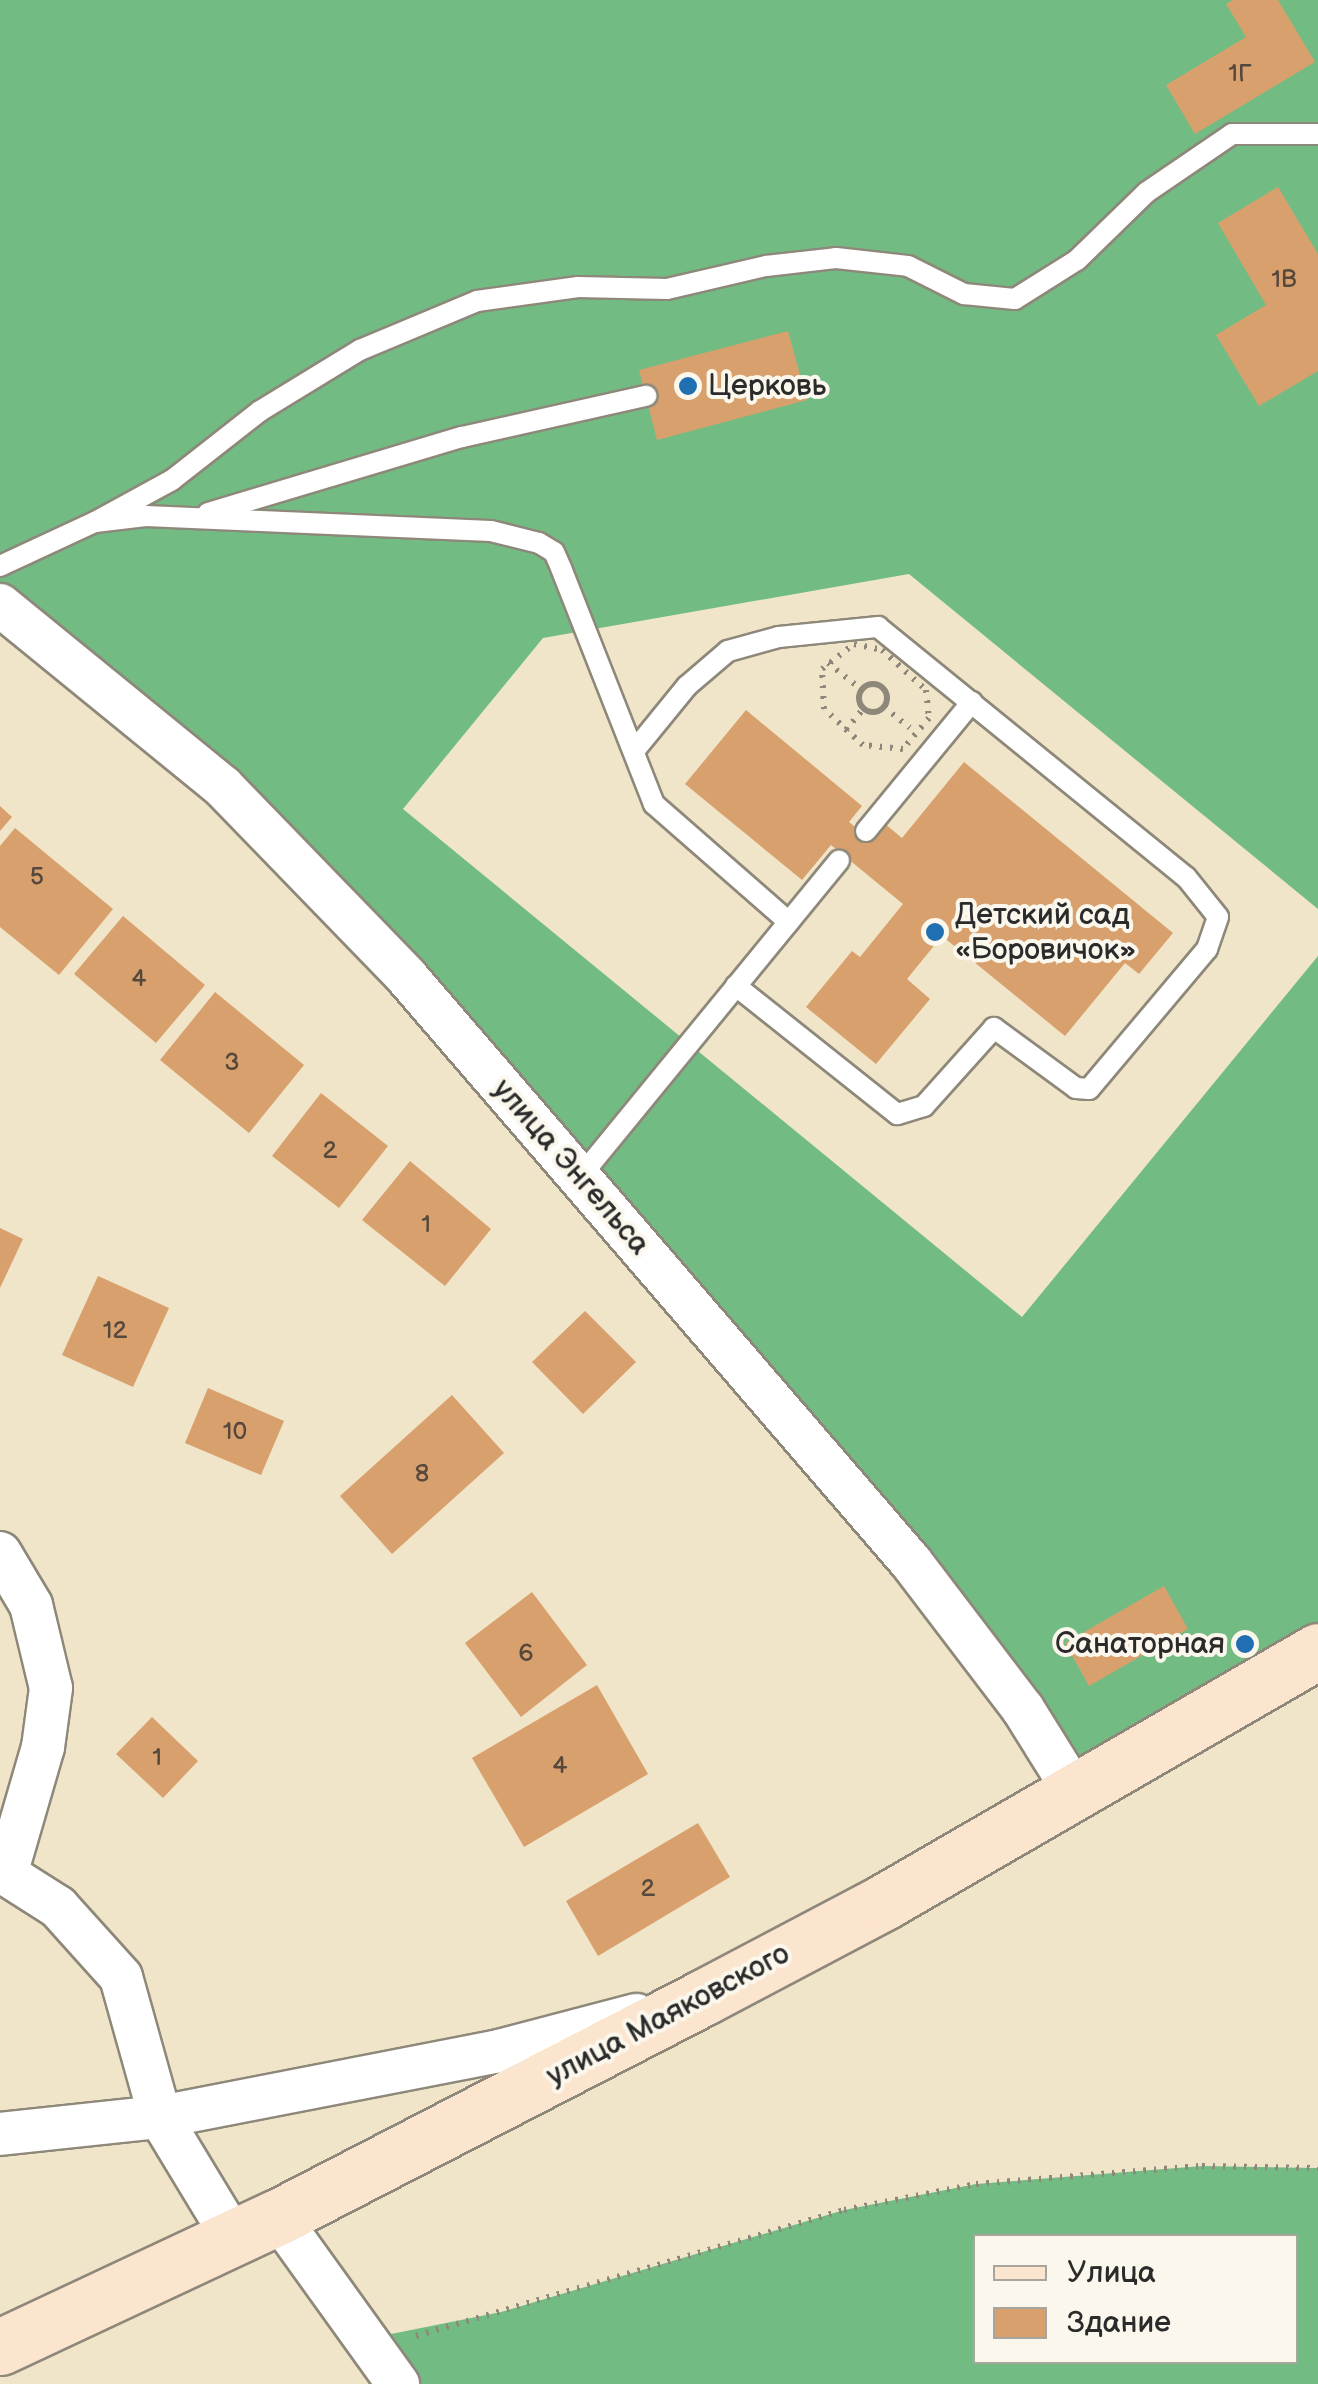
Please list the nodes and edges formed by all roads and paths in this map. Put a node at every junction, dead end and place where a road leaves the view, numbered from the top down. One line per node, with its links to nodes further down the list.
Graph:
1 (1318, 134): 4 (lane)
2 (646, 396): 3 (lane)
3 (196, 517): 4 (lane); 12 (lane)
4 (95, 522): 5 (lane)
5 (0, 566)
6 (0, 606): 17 (street, улица Энгельса)
7 (826, 662): 8 (path); 11 (path); 11 (path)
8 (862, 690): 10 (path); 10 (path)
9 (972, 702): 12 (lane); 13 (lane); 16 (lane)
10 (864, 708): 11 (path)
11 (846, 730)
12 (634, 751): 15 (lane)
13 (866, 831)
14 (839, 860): 15 (lane)
15 (789, 922): 16 (lane)
16 (736, 986): 17 (lane)
17 (580, 1177): 20 (street, улица Энгельса)
18 (0, 1553): 21 (street)
19 (1318, 1651): 20 (main road, улица Маяковского)
20 (1074, 1791): 22 (main road, улица Маяковского)
21 (3, 1881): 23 (street)
22 (704, 1997): 23 (street); 26 (main road, улица Маяковского)
23 (160, 2117): 24 (street); 26 (street)
24 (0, 2134)
25 (1318, 2168): 27 (path)
26 (256, 2228): 27 (street); 28 (main road, улица Маяковского)
27 (366, 2339): 29 (street)
28 (0, 2347)
29 (398, 2384)

